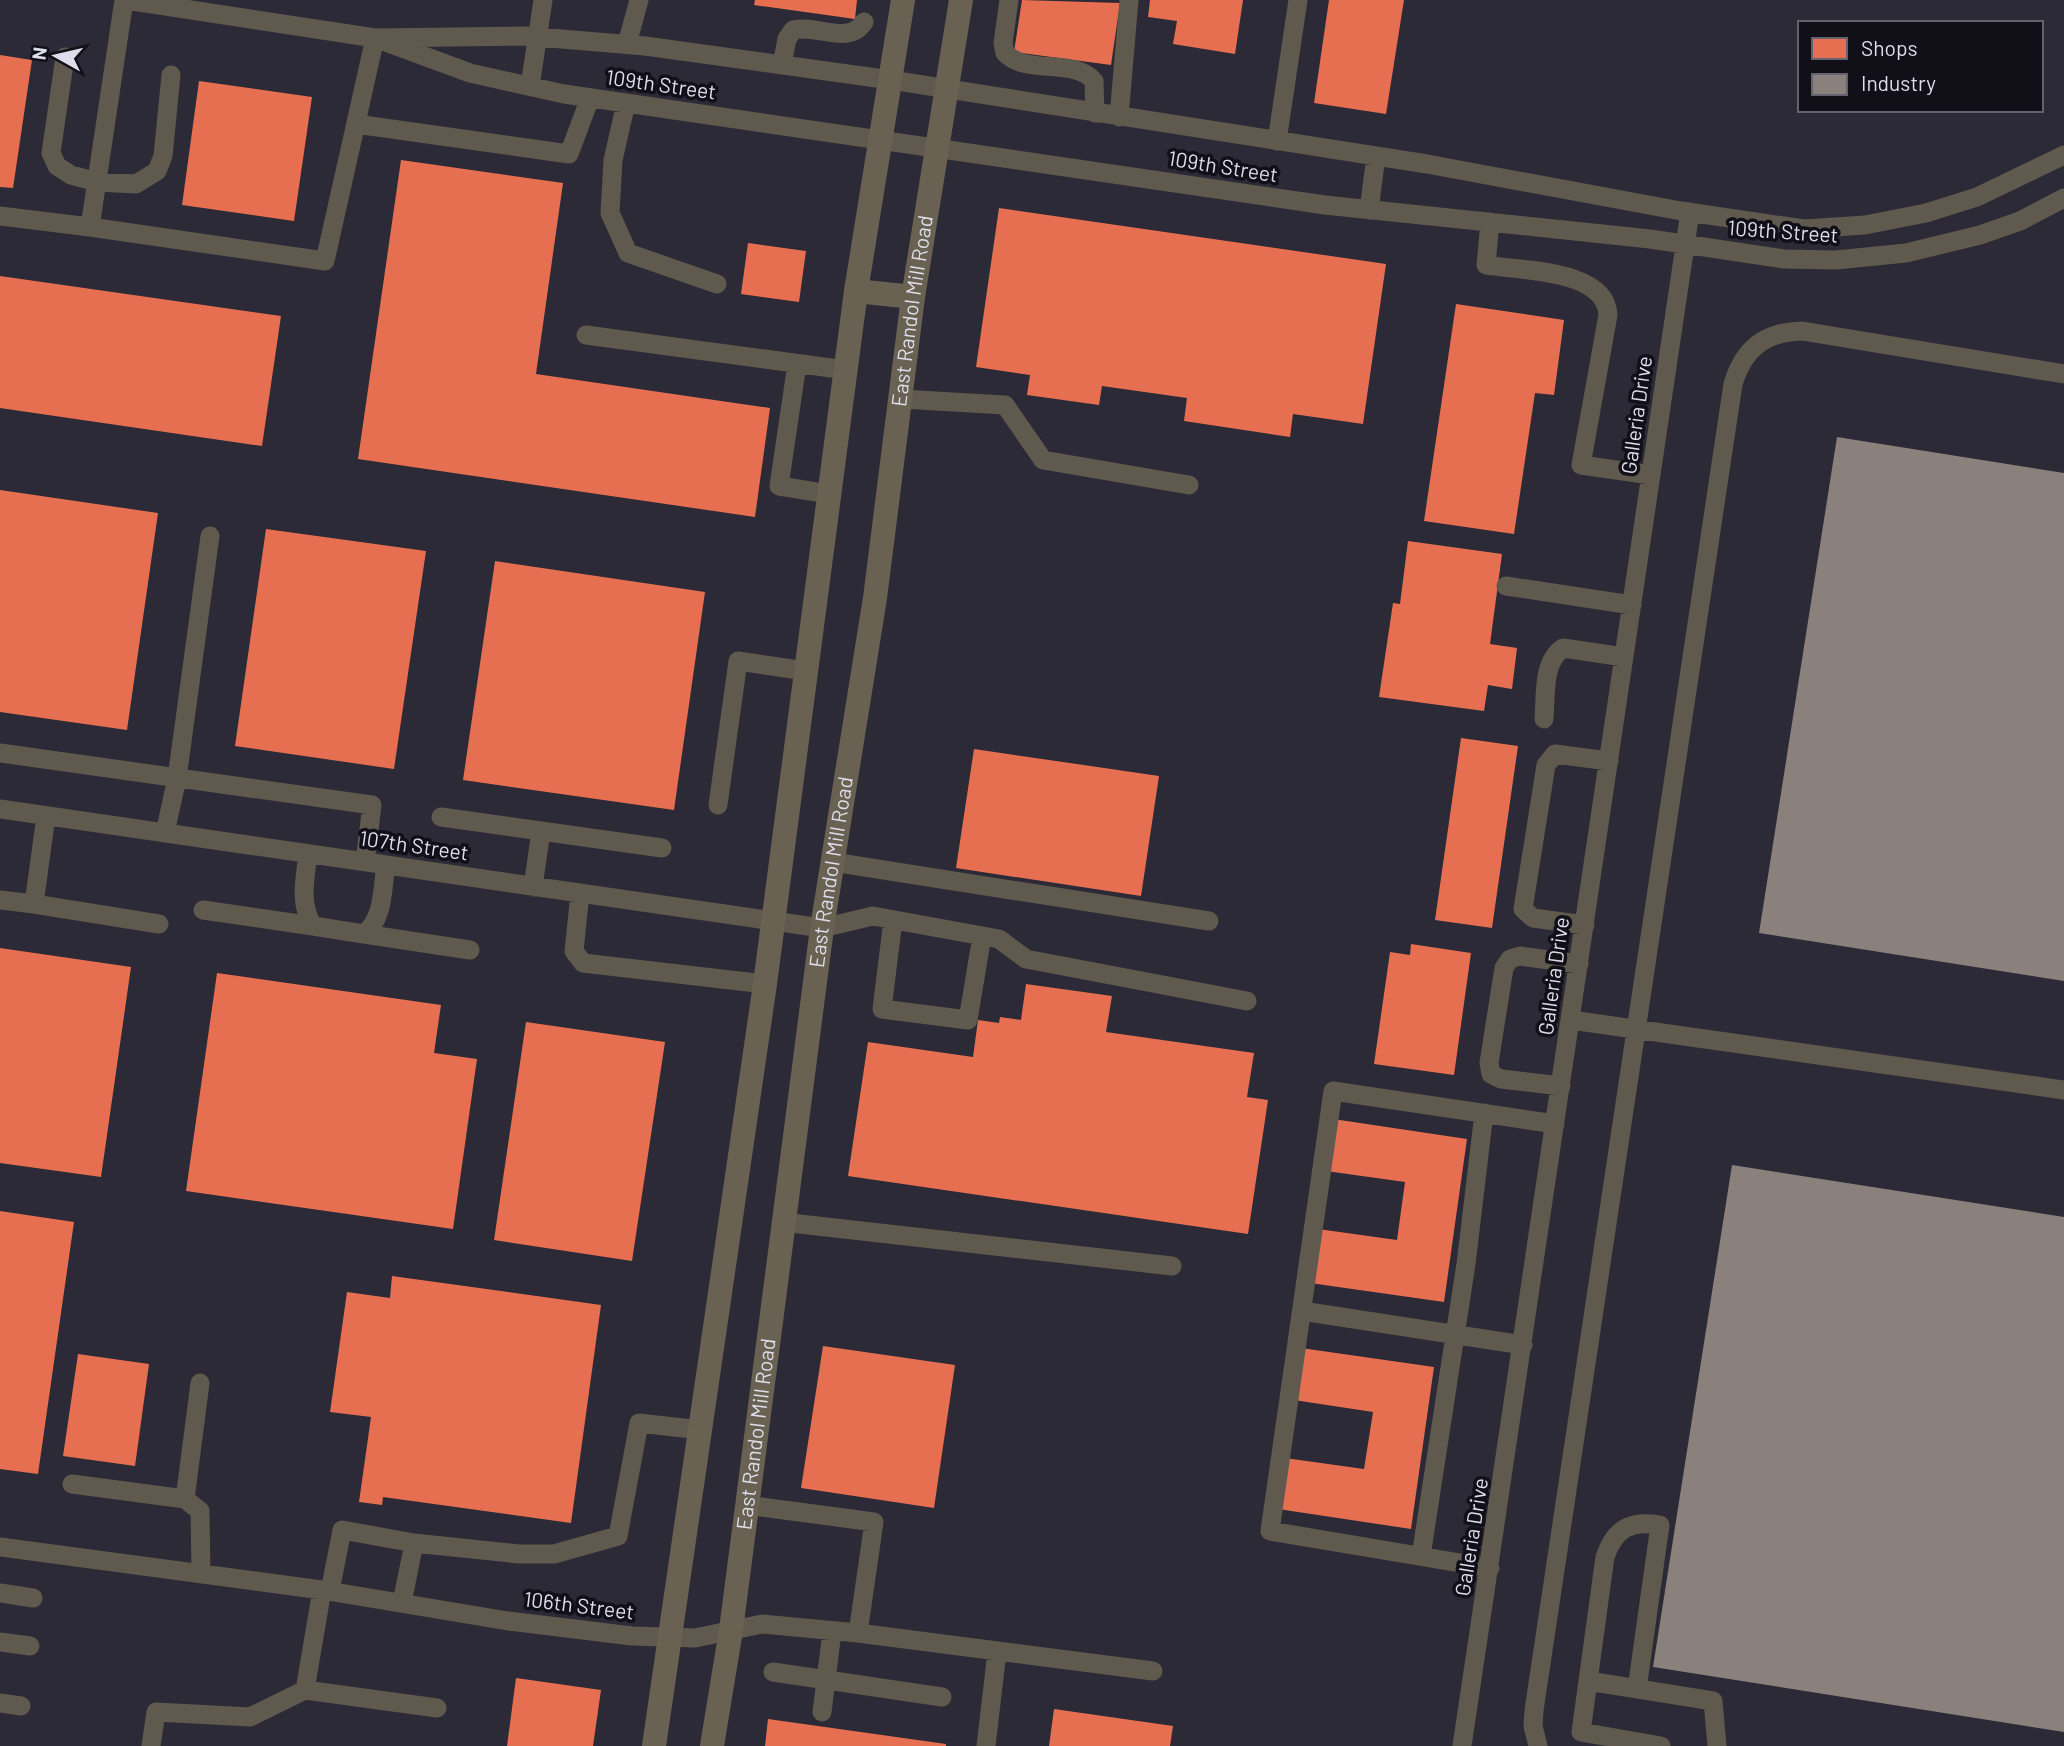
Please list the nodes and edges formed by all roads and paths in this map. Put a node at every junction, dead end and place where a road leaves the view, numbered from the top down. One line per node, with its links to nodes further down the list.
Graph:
1 (125, 0): 11 (street, 109th Street); 29 (street)
2 (542, 0): 10 (street)
3 (639, 0): 12 (street)
4 (903, 0): 16 (main road)
5 (961, 0): 18 (main road, East Randol Mill Road)
6 (1009, 0): 21 (street)
7 (1129, 0): 22 (street)
8 (1298, 0): 25 (street)
9 (864, 22): 14 (street)
10 (537, 37): 11 (street, 109th Street); 12 (street, 109th Street); 17 (street)
11 (375, 38): 17 (street, 109th Street); 23 (street)
12 (627, 44): 14 (street, 109th Street)
13 (65, 57): 29 (street)
14 (782, 65): 16 (street, 109th Street)
15 (171, 75): 29 (street)
16 (891, 80): 18 (street, 109th Street); 24 (main road)
17 (530, 86): 19 (street, 109th Street)
18 (946, 90): 21 (street, 109th Street); 26 (main road, East Randol Mill Road)
19 (590, 98): 20 (street, 109th Street); 23 (street)
20 (626, 103): 24 (street, 109th Street); 37 (street)
21 (1095, 113): 22 (street, 109th Street)
22 (1119, 117): 25 (street, 109th Street)
23 (356, 124): 35 (street)
24 (881, 139): 26 (street, 109th Street); 38 (main road)
25 (1277, 141): 28 (street, 109th Street)
26 (937, 146): 31 (street, 109th Street); 39 (main road, East Randol Mill Road)
27 (2064, 155): 32 (street, 109th Street)
28 (1376, 156): 31 (street); 32 (street, 109th Street)
29 (97, 182): 35 (street)
30 (2064, 198): 36 (street, 109th Street)
31 (1368, 210): 34 (street, 109th Street)
32 (1690, 212): 36 (street, Galleria Drive)
33 (0, 216): 35 (street)
34 (1490, 222): 36 (street, 109th Street); 45 (street)
35 (90, 227)
36 (1686, 245): 45 (street, Galleria Drive)
37 (717, 284)
38 (856, 291): 39 (main road); 42 (main road)
39 (914, 297): 44 (main road, East Randol Mill Road)
40 (586, 335): 41 (street)
41 (797, 363): 42 (street); 47 (street)
42 (846, 370): 47 (main road)
43 (2064, 374): 87 (street)
44 (901, 399): 46 (street); 66 (main road, East Randol Mill Road)
45 (1651, 475): 50 (street, Galleria Drive)
46 (1189, 485)
47 (829, 494): 52 (main road)
48 (210, 536): 56 (street)
49 (1506, 586): 50 (street)
50 (1632, 605): 51 (street, Galleria Drive)
51 (1624, 657): 53 (street); 55 (street, Galleria Drive)
52 (806, 671): 57 (street); 75 (main road)
53 (1544, 719)
54 (0, 753): 56 (street)
55 (1609, 761): 77 (street, Galleria Drive); 77 (street)
56 (177, 778): 62 (street); 65 (street)
57 (718, 805)
58 (0, 810): 59 (street, 107th Street)
59 (46, 816): 62 (street, 107th Street); 71 (street)
60 (441, 817): 61 (street)
61 (541, 831): 63 (street); 68 (street)
62 (165, 833): 64 (street, 107th Street)
63 (662, 848)
64 (308, 854): 65 (street, 107th Street); 78 (street)
65 (365, 862): 67 (street, 107th Street)
66 (833, 862): 74 (street); 79 (main road, East Randol Mill Road)
67 (386, 865): 68 (street, 107th Street); 80 (street)
68 (533, 887): 69 (street, 107th Street)
69 (580, 894): 75 (street, 107th Street); 84 (street)
70 (0, 900): 71 (street)
71 (34, 904): 76 (street)
72 (203, 910): 78 (street)
73 (893, 920): 79 (street); 81 (street); 81 (street)
74 (1209, 921)
75 (773, 922): 79 (street, 107th Street); 84 (main road)
76 (159, 925)
77 (1585, 925): 83 (street, Galleria Drive)
78 (313, 926): 80 (street)
79 (821, 928): 92 (main road, East Randol Mill Road)
80 (364, 934): 82 (street)
81 (982, 936): 85 (street)
82 (470, 950)
83 (1579, 964): 86 (street, Galleria Drive); 88 (street)
84 (765, 984): 98 (main road)
85 (1247, 1001)
86 (1571, 1020): 87 (street); 88 (street, Galleria Drive)
87 (1636, 1030): 89 (street); 134 (street)
88 (1561, 1086): 91 (street, Galleria Drive)
89 (2064, 1090)
90 (1484, 1113): 91 (street); 94 (street); 95 (street)
91 (1555, 1124): 96 (street, Galleria Drive)
92 (782, 1222): 93 (street); 101 (main road, East Randol Mill Road)
93 (1172, 1266)
94 (1302, 1311): 95 (street); 104 (street)
95 (1454, 1335): 96 (street); 104 (street)
96 (1523, 1345): 105 (street, Galleria Drive)
97 (200, 1383): 100 (street)
98 (701, 1430): 102 (street); 114 (main road)
99 (72, 1484): 100 (street)
100 (185, 1499): 106 (street)
101 (746, 1505): 111 (main road, East Randol Mill Road); 113 (street)
102 (414, 1543): 107 (street); 110 (street)
103 (0, 1547): 106 (street, 106th Street)
104 (1421, 1556): 105 (street)
105 (1490, 1568): 133 (street, Galleria Drive)
106 (201, 1574): 107 (street, 106th Street)
107 (326, 1590): 110 (street, 106th Street); 123 (street)
108 (0, 1593): 109 (street)
109 (33, 1598)
110 (402, 1603): 114 (street, 106th Street)
111 (731, 1630): 112 (street, 106th Street); 114 (street, 106th Street); 131 (main road, East Randol Mill Road)
112 (832, 1632): 113 (street, 106th Street); 120 (street)
113 (858, 1633): 117 (street, 106th Street)
114 (670, 1637): 130 (main road)
115 (0, 1642): 116 (street)
116 (30, 1646)
117 (997, 1652): 118 (street, 106th Street); 132 (street)
118 (1153, 1671)
119 (773, 1672): 120 (street)
120 (826, 1680): 124 (street); 128 (street)
121 (1588, 1681): 122 (street); 122 (street); 135 (street)
122 (1637, 1689): 136 (street)
123 (305, 1690): 127 (street); 129 (street)
124 (942, 1697)
125 (0, 1703): 126 (street)
126 (21, 1706)
127 (437, 1708)
128 (822, 1712)
129 (151, 1746)
130 (654, 1746)
131 (712, 1746)
132 (986, 1746)
133 (1462, 1746)
134 (1538, 1746)
135 (1661, 1746)
136 (1717, 1746)

